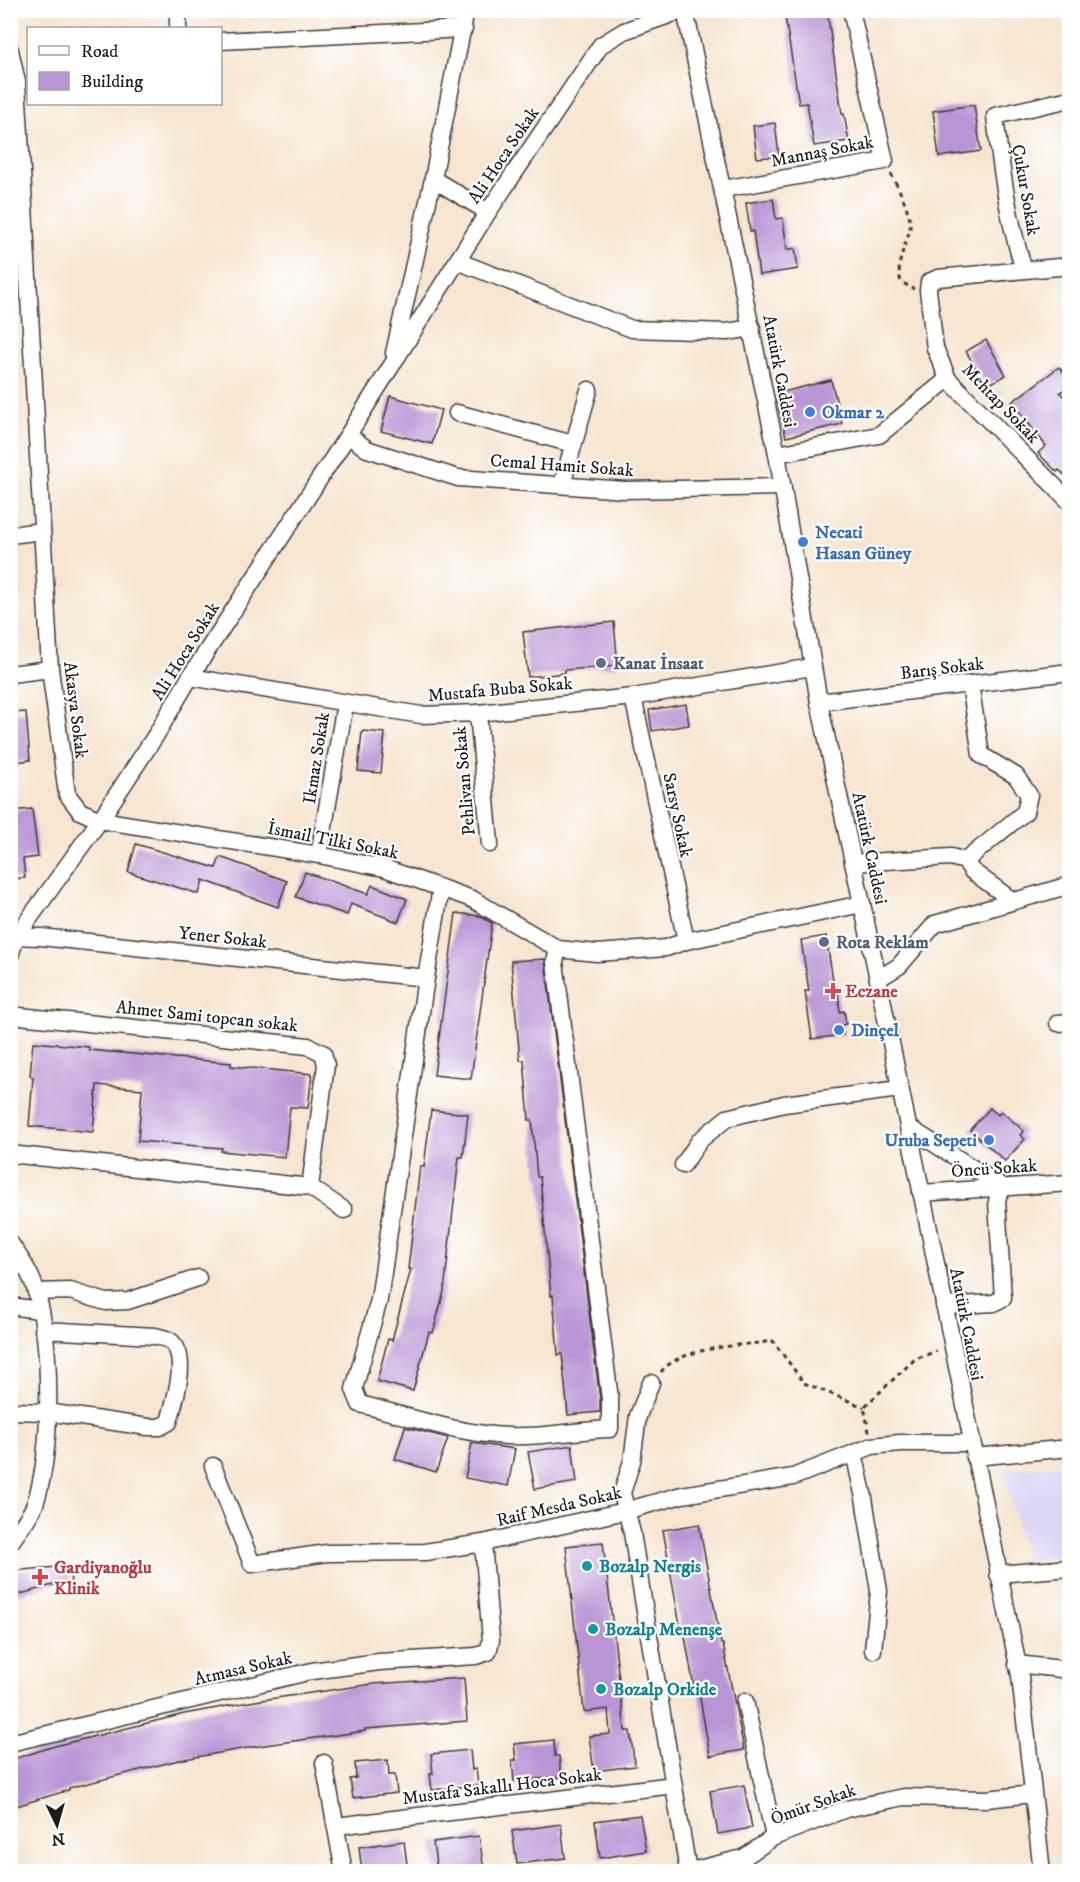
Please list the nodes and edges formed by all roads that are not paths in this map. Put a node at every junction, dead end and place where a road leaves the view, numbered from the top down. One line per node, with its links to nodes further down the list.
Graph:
1 (178, 10): 5 (street)
2 (466, 10): 6 (street, Ali Hoca Sokak)
3 (684, 10): 11 (street, Atatürk Caddesi); 13 (street, Ali Hoca Sokak)
4 (851, 10): 11 (street, Mannaş Sokak)
5 (178, 27)
6 (464, 29): 7 (street); 10 (street, Ali Hoca Sokak)
7 (222, 40)
8 (10, 50): 12 (street, Akasya Sokak)
9 (1070, 99): 16 (street, Çukur Sokak)
10 (433, 179): 13 (street); 18 (street, Ali Hoca Sokak)
11 (723, 189): 17 (street, Atatürk Caddesi)
12 (17, 205): 28 (street, Akasya Sokak)
13 (488, 212): 14 (street, Ali Hoca Sokak)
14 (457, 261): 17 (street); 18 (street, Ali Hoca Sokak)
15 (1070, 266): 16 (street)
16 (1024, 270): 19 (street, Mehtap Sokak)
17 (752, 328): 24 (street, Atatürk Caddesi)
18 (392, 364): 22 (street, Ali Hoca Sokak)
19 (948, 378): 24 (street); 27 (street, Mehtap Sokak)
20 (590, 390): 23 (street)
21 (457, 413): 23 (street)
22 (348, 435): 25 (street, Cemal Hamit Sokak); 34 (street, Ali Hoca Sokak)
23 (573, 444): 25 (street)
24 (777, 454): 26 (street, Atatürk Caddesi)
25 (561, 485): 26 (street, Cemal Hamit Sokak)
26 (783, 487): 30 (street, Atatürk Caddesi)
27 (1070, 502)
28 (42, 531): 29 (street); 31 (street, Akasya Sokak)
29 (10, 535)
30 (812, 667): 36 (street, Mustafa Buba Sokak); 37 (street, Atatürk Caddesi)
31 (50, 669): 33 (street); 40 (street, Akasya Sokak)
32 (1070, 672): 35 (street, Barış Sokak)
33 (10, 674)
34 (190, 677): 38 (street, Mustafa Buba Sokak); 40 (street, Ali Hoca Sokak)
35 (970, 684): 37 (street, Barış Sokak); 43 (street)
36 (633, 697): 39 (street, Mustafa Buba Sokak); 50 (street, Sarsy Sokak)
37 (819, 702): 44 (street, Atatürk Caddesi)
38 (345, 704): 39 (street, Mustafa Buba Sokak); 42 (street, Ikmaz Sokak)
39 (478, 713): 41 (street, Pehlivan Sokak)
40 (100, 820): 42 (street, İsmail Tilki Sokak); 49 (street, Ali Hoca Sokak)
41 (490, 844)
42 (319, 855): 46 (street, İsmail Tilki Sokak)
43 (965, 861): 44 (street); 47 (street)
44 (853, 863): 48 (street, Atatürk Caddesi)
45 (1070, 885): 47 (street)
46 (441, 888): 51 (street, İsmail Tilki Sokak); 53 (street)
47 (1013, 901): 54 (street)
48 (862, 904): 50 (street, İsmail Tilki Sokak); 54 (street, Atatürk Caddesi)
49 (13, 937): 52 (street, Ali Hoca Sokak); 53 (street, Yener Sokak)
50 (686, 941): 51 (street, İsmail Tilki Sokak)
51 (558, 949): 53 (street)
52 (10, 956)
53 (426, 978)
54 (878, 979): 56 (street, Atatürk Caddesi)
55 (10, 1015): 61 (street, Ahmet Sami topcan sokak)
56 (900, 1089): 57 (street, Atatürk Caddesi); 59 (street)
57 (908, 1127): 62 (street); 63 (street, Atatürk Caddesi)
58 (10, 1154): 61 (street)
59 (683, 1165)
60 (1070, 1183): 62 (street, Öncü Sokak)
61 (310, 1186): 64 (street)
62 (1001, 1186): 63 (street, Öncü Sokak); 69 (street)
63 (921, 1193): 69 (street, Atatürk Caddesi)
64 (344, 1210)
65 (10, 1243): 67 (street)
66 (198, 1278): 67 (street)
67 (36, 1292): 70 (street)
68 (10, 1305): 70 (street)
69 (944, 1306): 76 (street, Atatürk Caddesi)
70 (39, 1310): 71 (street)
71 (43, 1330): 74 (street); 74 (street)
72 (651, 1383): 79 (street)
73 (10, 1411): 74 (street)
74 (47, 1412): 80 (street)
75 (1070, 1448): 76 (street, Raif Mesda Sokak)
76 (973, 1450): 77 (street, Raif Mesda Sokak); 83 (street, Atatürk Caddesi)
77 (854, 1453): 79 (street, Raif Mesda Sokak); 84 (street)
78 (213, 1466): 81 (street, Raif Mesda Sokak)
79 (625, 1511): 81 (street, Raif Mesda Sokak); 90 (street)
80 (10, 1543)
81 (483, 1544): 88 (street, Atmasa Sokak)
82 (1070, 1568): 83 (street)
83 (998, 1574): 85 (street, Atatürk Caddesi)
84 (873, 1650)
85 (1017, 1664): 86 (street); 91 (street, Atatürk Caddesi)
86 (1070, 1670)
87 (745, 1701): 93 (street)
88 (10, 1743)
89 (324, 1763): 92 (street)
90 (674, 1785): 92 (street, Mustafa Sakallı Hoca Sokak); 94 (street)
91 (1032, 1794): 93 (street, Ömür Sokak); 96 (street, Atatürk Caddesi)
92 (336, 1826): 95 (street)
93 (774, 1837): 94 (street, Ömür Sokak)
94 (687, 1871)
95 (344, 1872)
96 (1042, 1872)

